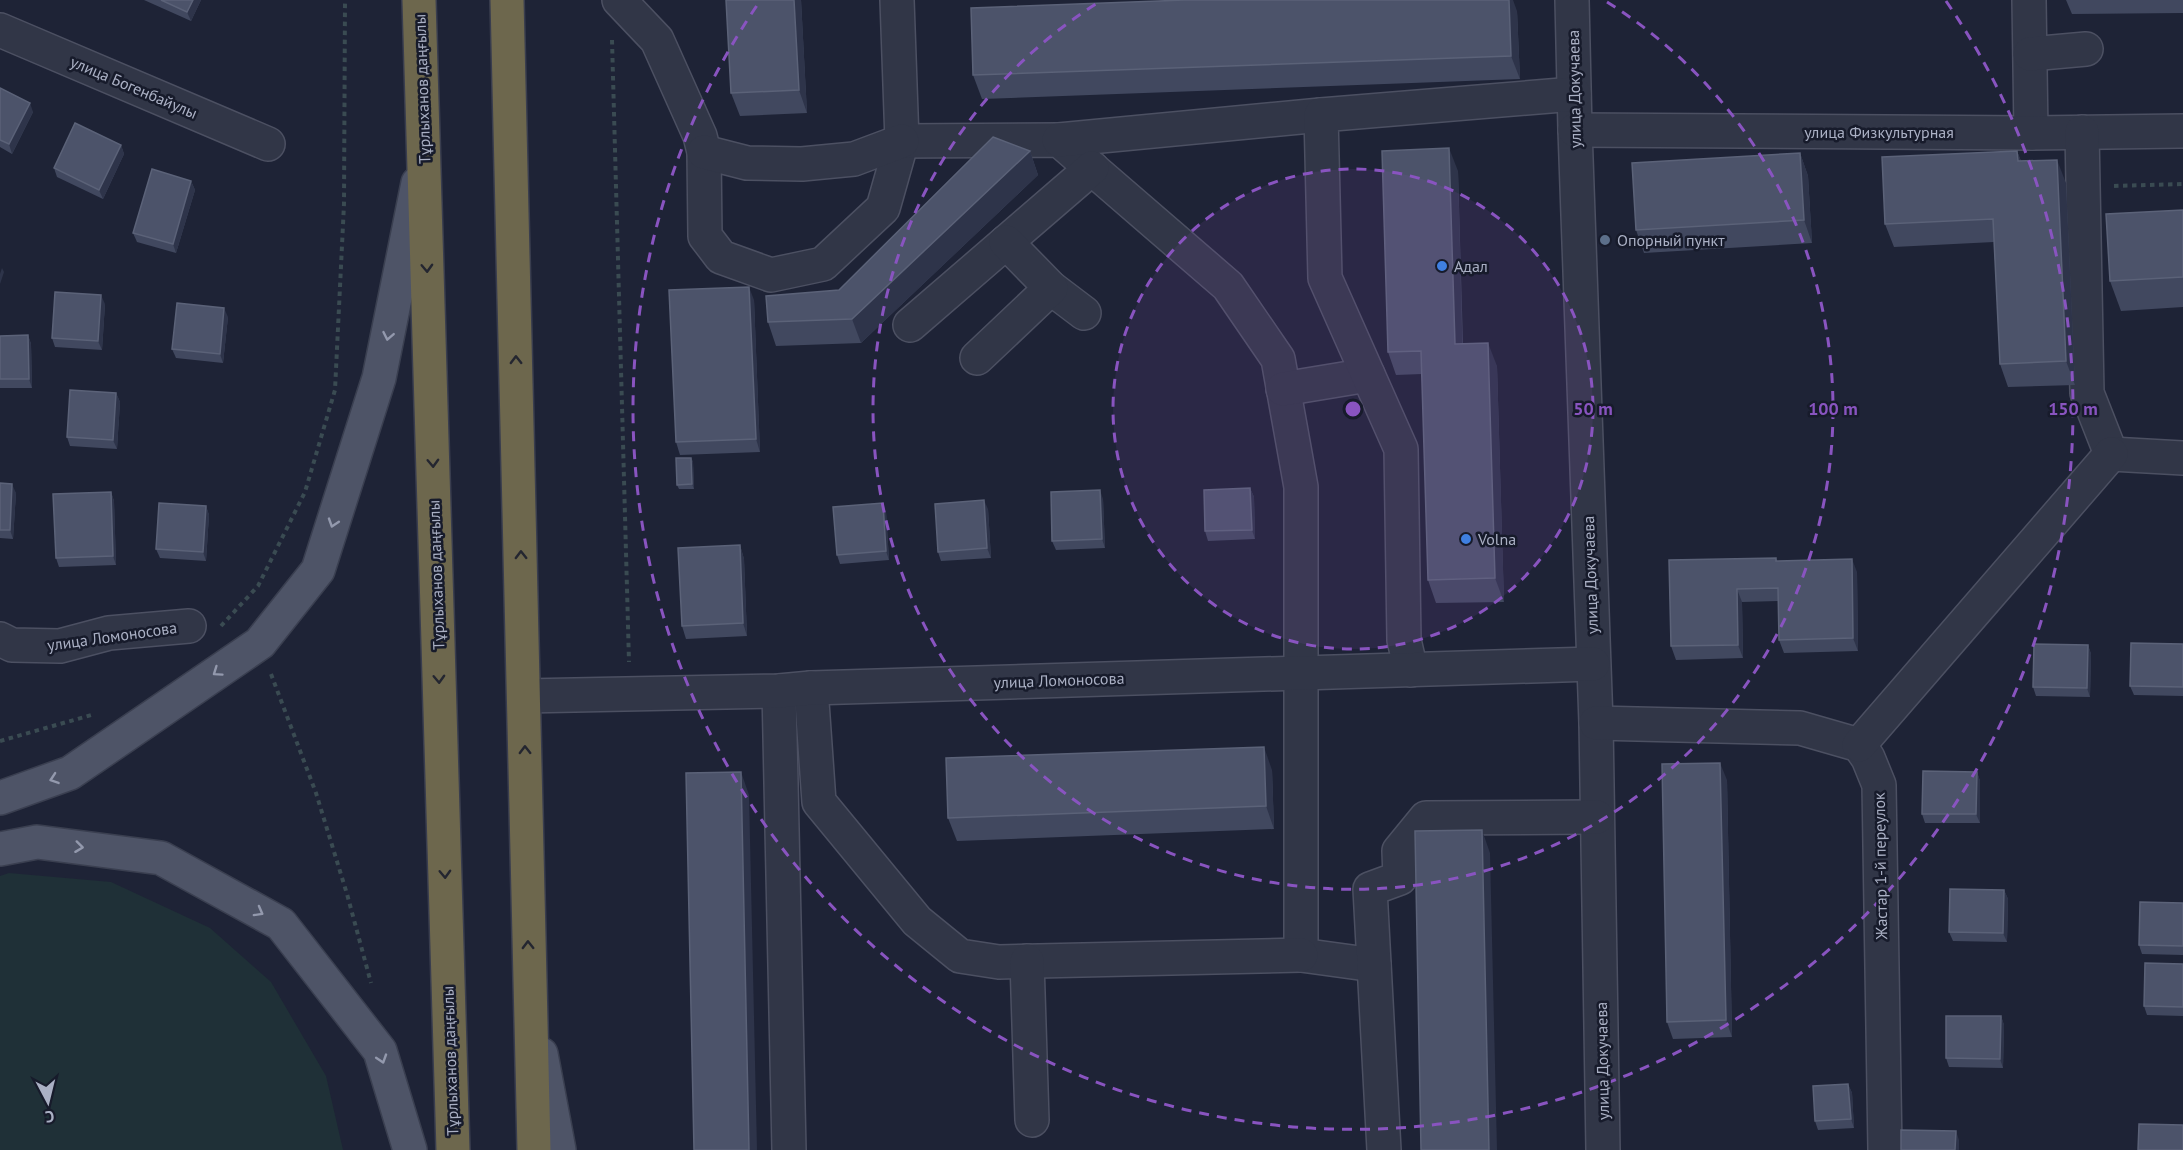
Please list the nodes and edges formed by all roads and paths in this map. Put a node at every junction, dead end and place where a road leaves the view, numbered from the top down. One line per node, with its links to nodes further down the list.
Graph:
1 (345, 0): 35 (path)
2 (419, 0): 22 (highway, Тұрлыханов даңғылы)
3 (507, 0): 43 (highway, one-way to 3)
4 (619, 0): 21 (street)
5 (897, 0): 19 (street)
6 (1572, 0): 12 (street, улица Докучаева)
7 (2029, 0): 11 (street)
8 (0, 30): 20 (street, улица Богенбайулы)
9 (612, 36): 42 (path)
10 (2086, 49): 11 (street)
11 (2030, 54): 17 (street)
12 (1574, 94): 13 (street); 14 (street, улица Докучаева)
13 (1321, 115): 18 (street); 31 (street)
14 (1575, 130): 17 (street, улица Физкультурная); 38 (street, улица Докучаева)
15 (2183, 131): 16 (street, улица Физкультурная)
16 (2082, 132): 17 (street, улица Физкультурная); 25 (street)
17 (2031, 133)
18 (1059, 140): 19 (street); 23 (street)
19 (902, 141): 21 (street); 21 (street)
20 (268, 144)
21 (704, 152)
22 (424, 155): 37 (main road, one-way to 37); 58 (highway, Тұрлыханов даңғылы, one-way to 58)
23 (1092, 168): 26 (street); 32 (street)
24 (2183, 184): 25 (path)
25 (2084, 187): 33 (street)
26 (1006, 243): 27 (street); 29 (street)
27 (1051, 288): 28 (street); 30 (street)
28 (1084, 313)
29 (910, 325)
30 (977, 358)
31 (1368, 375): 32 (street); 39 (street)
32 (1283, 389): 40 (street)
33 (2111, 454): 34 (street); 47 (street)
34 (2183, 459)
35 (189, 626): 36 (street, улица Ломоносова)
36 (0, 639)
37 (260, 643): 48 (main road, one-way to 48); 55 (path)
38 (1593, 664): 39 (street, улица Ломоносова); 45 (street, улица Докучаева)
39 (1411, 670): 40 (street, улица Ломоносова)
40 (1301, 673): 41 (street, улица Ломоносова); 51 (street)
41 (795, 689): 42 (street, улица Ломоносова); 52 (street); 61 (street)
42 (630, 694): 43 (street, улица Ломоносова)
43 (524, 696): 54 (highway, one-way to 43)
44 (99, 712): 46 (path)
45 (1596, 723): 47 (street); 49 (street, улица Докучаева)
46 (0, 741)
47 (1859, 745): 64 (street, Жастар 1-й переулок)
48 (0, 798)
49 (1597, 817): 53 (street); 63 (street, улица Докучаева)
50 (0, 849): 57 (main road, one-way to 57)
51 (1301, 955): 52 (street); 53 (street)
52 (1027, 962): 56 (street)
53 (1374, 964): 62 (street)
54 (529, 990): 59 (highway); 60 (main road)
55 (374, 994)
56 (1032, 1120)
57 (410, 1150)
58 (453, 1150)
59 (534, 1150)
60 (559, 1150)
61 (789, 1150)
62 (1384, 1150)
63 (1603, 1150)
64 (1885, 1150)

